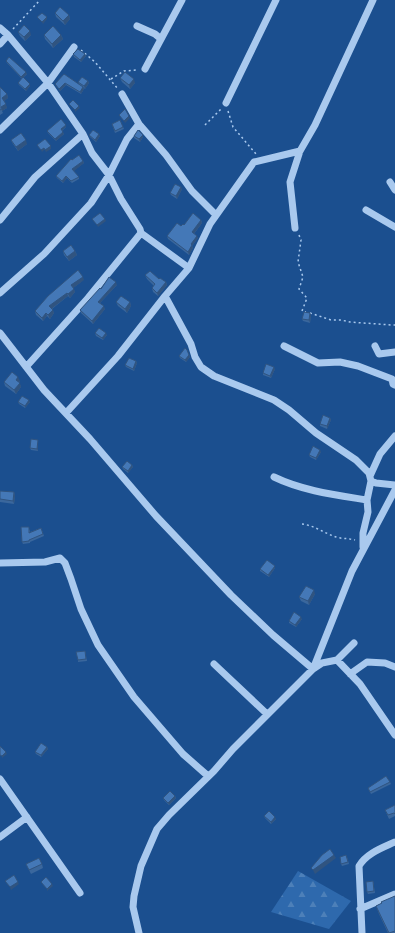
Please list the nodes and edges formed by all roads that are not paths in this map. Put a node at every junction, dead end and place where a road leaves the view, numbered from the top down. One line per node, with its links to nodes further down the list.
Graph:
1 (182, 0): 7 (street)
2 (276, 0): 13 (street)
3 (373, 0): 17 (street)
4 (137, 26): 7 (street)
5 (0, 28): 6 (street)
6 (8, 35): 8 (street); 11 (street)
7 (161, 39): 10 (street)
8 (0, 44)
9 (74, 46): 11 (street)
10 (145, 70)
11 (48, 83): 15 (street); 16 (street)
12 (122, 94): 14 (street)
13 (226, 103)
14 (139, 124): 18 (street); 22 (street)
15 (0, 130)
16 (83, 134): 18 (street); 23 (street)
17 (300, 151): 22 (street); 25 (street)
18 (108, 176): 26 (street); 28 (street)
19 (390, 182): 20 (street)
20 (395, 190)
21 (366, 210): 24 (street)
22 (216, 215): 27 (street)
23 (0, 220)
24 (395, 227)
25 (295, 228)
26 (141, 233): 27 (street); 34 (street)
27 (189, 268): 29 (street)
28 (0, 293)
29 (164, 296): 36 (street); 39 (street)
30 (1, 336): 34 (street)
31 (284, 346): 35 (street)
32 (375, 346): 33 (street)
33 (395, 352)
34 (26, 367): 36 (street)
35 (395, 385)
36 (66, 413): 49 (street)
37 (395, 436): 39 (street)
38 (274, 476): 42 (street)
39 (371, 479): 40 (street); 42 (street)
40 (395, 485)
41 (395, 490): 43 (street)
42 (367, 500): 43 (street)
43 (363, 550): 49 (street)
44 (0, 563): 53 (street)
45 (354, 643): 46 (street)
46 (337, 660): 49 (street); 50 (street)
47 (214, 664): 51 (street)
48 (395, 667): 50 (street)
49 (313, 669): 51 (street)
50 (350, 674): 52 (street)
51 (267, 714): 53 (street)
52 (395, 735)
53 (208, 776): 61 (street)
54 (0, 779): 55 (street)
55 (27, 817): 56 (street); 58 (street)
56 (0, 837)
57 (395, 842): 60 (street)
58 (80, 892)
59 (395, 894): 60 (street)
60 (360, 909): 62 (street)
61 (139, 933)
62 (362, 933)

